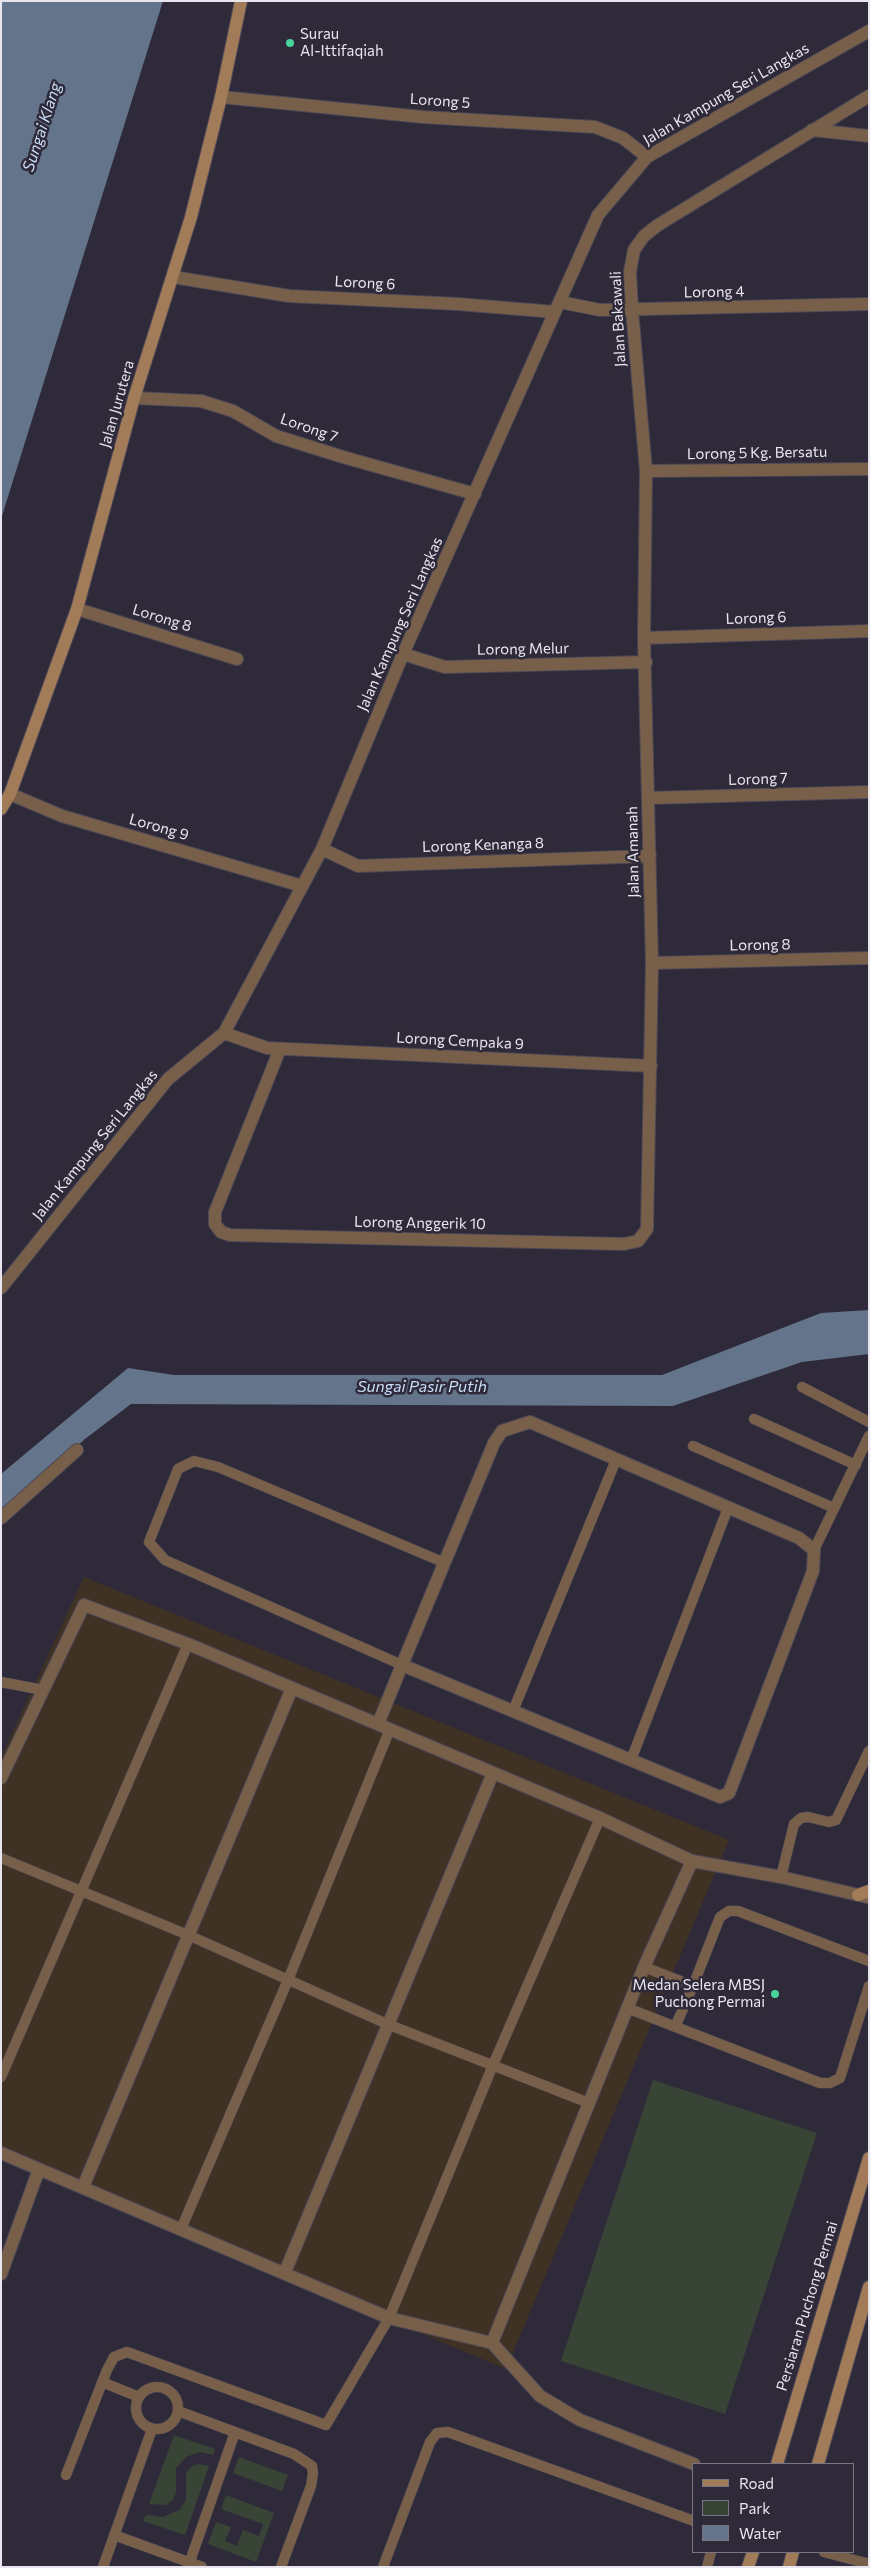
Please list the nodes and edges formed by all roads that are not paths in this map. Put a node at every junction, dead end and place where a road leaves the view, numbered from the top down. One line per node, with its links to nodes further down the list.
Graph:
1 (240, 1): 3 (street, Jalan Jurutera)
2 (869, 31): 7 (street, Jalan Kampung Seri Langkas)
3 (221, 96): 7 (street, Lorong 5); 8 (street, Jalan Jurutera)
4 (869, 96): 5 (street, Jalan Bakawali)
5 (812, 130): 6 (street); 11 (street, Jalan Bakawali)
6 (869, 136)
7 (647, 157): 10 (street, Jalan Kampung Seri Langkas)
8 (173, 278): 10 (street, Lorong 6); 12 (street, Jalan Jurutera)
9 (869, 304): 11 (street, Lorong 4)
10 (558, 307): 11 (street, Lorong 4); 15 (street, Jalan Kampung Seri Langkas)
11 (632, 310): 14 (street, Jalan Bakawali)
12 (134, 398): 15 (street, Lorong 7); 16 (street, Jalan Jurutera)
13 (869, 468): 14 (street, Lorong 5 Kg. Bersatu)
14 (646, 471): 18 (street, Jalan Bakawali)
15 (475, 494): 19 (street, Jalan Kampung Seri Langkas)
16 (77, 609): 20 (street, Lorong 8); 23 (street, Jalan Jurutera)
17 (869, 631): 18 (street, Lorong 6)
18 (644, 638): 21 (street, Jalan Amanah)
19 (403, 654): 21 (street, Lorong Melur); 26 (street, Jalan Kampung Seri Langkas)
20 (236, 659)
21 (646, 662): 24 (street, Jalan Amanah)
22 (869, 792): 24 (street, Lorong 7)
23 (10, 794): 25 (street, Jalan Jurutera); 28 (street, Lorong 9)
24 (648, 798): 27 (street, Jalan Amanah)
25 (1, 808)
26 (327, 852): 27 (street, Lorong Kenanga 8); 28 (street, Jalan Kampung Seri Langkas)
27 (650, 856): 30 (street, Jalan Amanah)
28 (302, 886): 31 (street, Jalan Kampung Seri Langkas)
29 (869, 958): 30 (street, Lorong 8)
30 (652, 963): 33 (street, Jalan Amanah)
31 (224, 1033): 32 (street, Lorong Cempaka 9); 34 (street, Jalan Kampung Seri Langkas)
32 (274, 1049): 33 (street, Lorong Cempaka 9); 33 (street, Lorong Anggerik 10)
33 (650, 1066)
34 (1, 1288)
35 (802, 1387): 37 (lane)
36 (754, 1419): 42 (lane)
37 (869, 1422)
38 (869, 1436): 42 (lane)
39 (693, 1446): 44 (lane)
40 (77, 1450): 45 (street)
41 (616, 1460): 43 (street); 47 (street); 53 (lane)
42 (856, 1466): 44 (lane)
43 (728, 1508): 46 (street); 56 (lane)
44 (834, 1508): 46 (lane)
45 (1, 1518)
46 (814, 1550): 56 (street)
47 (445, 1563): 49 (street); 49 (lane)
48 (188, 1644): 51 (street); 52 (street); 63 (lane)
49 (402, 1665): 53 (street); 54 (street)
50 (1, 1682): 52 (lane)
51 (292, 1688): 54 (street); 65 (street)
52 (43, 1690): 58 (street)
53 (513, 1711): 56 (street)
54 (384, 1727): 57 (street); 68 (lane)
55 (869, 1751): 62 (lane)
56 (631, 1760)
57 (493, 1773): 59 (street); 72 (street)
58 (1, 1778)
59 (600, 1818): 61 (street); 74 (lane)
60 (1, 1858): 63 (lane)
61 (692, 1861): 62 (street); 67 (street)
62 (781, 1877): 64 (street)
63 (80, 1891): 65 (lane); 75 (lane)
64 (865, 1894)
65 (188, 1936): 68 (lane); 80 (street)
66 (869, 1962): 69 (lane)
67 (644, 1967): 69 (lane); 71 (street)
68 (288, 1980): 72 (lane); 81 (lane)
69 (693, 1986): 73 (lane)
70 (869, 1986): 73 (lane)
71 (627, 2008): 73 (lane); 76 (street)
72 (388, 2024): 74 (lane); 82 (street)
73 (676, 2027)
74 (493, 2065): 76 (lane); 85 (lane)
75 (1, 2077)
76 (589, 2104): 86 (street)
77 (1, 2153): 79 (street)
78 (869, 2158): 93 (street, Persiaran Puchong Permai)
79 (39, 2169): 80 (street); 83 (street)
80 (83, 2188): 81 (street)
81 (181, 2229): 82 (street)
82 (285, 2272): 85 (street)
83 (1, 2274)
84 (869, 2287): 94 (street)
85 (389, 2318): 86 (street); 87 (lane)
86 (492, 2343): 92 (street)
87 (102, 2382): 88 (lane); 95 (lane)
88 (140, 2397): 89 (lane); 90 (lane)
89 (178, 2411): 90 (lane); 91 (lane)
90 (152, 2429): 97 (lane)
91 (235, 2432): 103 (lane); 106 (lane)
92 (692, 2463)
93 (777, 2463)
94 (818, 2463)
95 (66, 2475)
96 (692, 2520): 107 (lane)
97 (114, 2535): 103 (lane); 104 (lane)
98 (711, 2553): 108 (lane)
99 (753, 2553): 109 (street)
100 (793, 2553): 110 (street)
101 (828, 2553): 102 (lane)
102 (869, 2564)
103 (189, 2565): 105 (lane)
104 (102, 2567)
105 (202, 2567)
106 (281, 2567)
107 (383, 2567)
108 (707, 2567)
109 (748, 2567)
110 (789, 2567)

